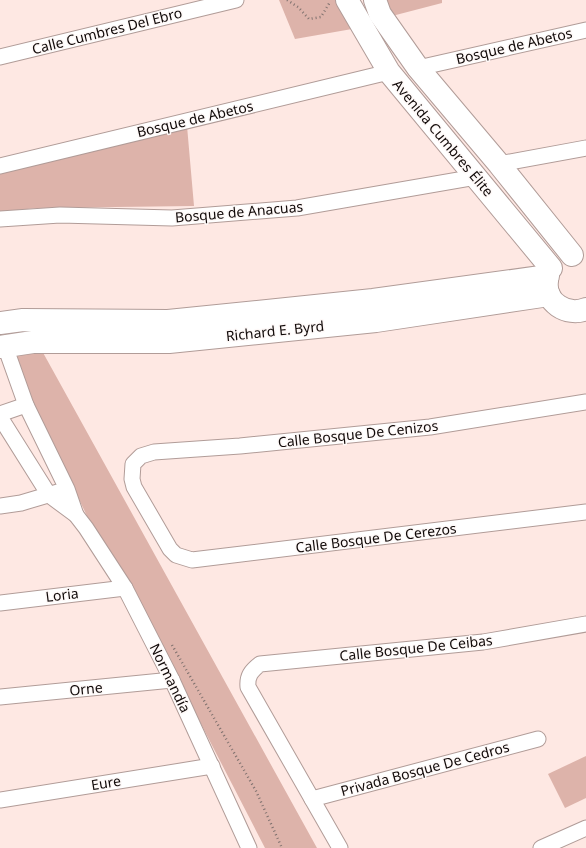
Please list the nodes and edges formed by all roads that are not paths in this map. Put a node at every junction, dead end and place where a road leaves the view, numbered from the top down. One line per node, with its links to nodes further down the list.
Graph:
1 (236, 0): 7 (street, Calle Cumbres Del Ebro)
2 (347, 0): 6 (street, Avenida Cumbres Élite)
3 (375, 0): 5 (street, Avenida Cumbres Élite)
4 (586, 30): 8 (street, Bosque de Abetos)
5 (398, 39): 6 (street); 8 (street, Avenida Cumbres Élite)
6 (375, 50): 9 (street, Avenida Cumbres Élite)
7 (0, 57)
8 (418, 68): 11 (street, Avenida Cumbres Élite)
9 (389, 72): 12 (street, Bosque de Abetos); 13 (street, Avenida Cumbres Élite)
10 (586, 148): 11 (street)
11 (499, 164): 15 (street, Avenida Cumbres Élite)
12 (0, 166)
13 (476, 177): 14 (street, Bosque de Anacuas); 16 (street, Avenida Cumbres Élite)
14 (0, 219)
15 (579, 257): 16 (street)
16 (549, 280): 17 (street, Avenida Cumbres Élite); 18 (street, Richard E. Byrd); 20 (street, Richard E. Byrd)
17 (584, 313)
18 (22, 320): 19 (street, Richard E. Byrd); 20 (street)
19 (0, 322)
20 (33, 342): 21 (street, Richard E. Byrd)
21 (2, 347): 23 (street, Normandía)
22 (586, 402): 30 (street, Calle Bosque De Cenizos)
23 (26, 405): 24 (street); 25 (street, Normandía)
24 (0, 416): 26 (street, Normandía)
25 (67, 489): 26 (street); 29 (street, Normandía)
26 (49, 495): 27 (street); 29 (street, Normandía)
27 (0, 506)
28 (586, 512): 30 (street, Calle Bosque De Cerezos)
29 (76, 515): 31 (street, Normandía)
30 (170, 549)
31 (125, 588): 32 (street, Loria); 34 (street, Normandía)
32 (0, 603)
33 (586, 624): 38 (street, Calle Bosque De Ceibas)
34 (172, 680): 35 (street, Orne); 37 (street, Normandía)
35 (0, 697)
36 (538, 740): 38 (street, Privada Bosque De Cedros)
37 (212, 766): 39 (street, Eure); 41 (street, Normandía)
38 (312, 799): 42 (street)
39 (0, 800)
40 (586, 828): 43 (street)
41 (249, 848)
42 (340, 848)
43 (541, 848)

